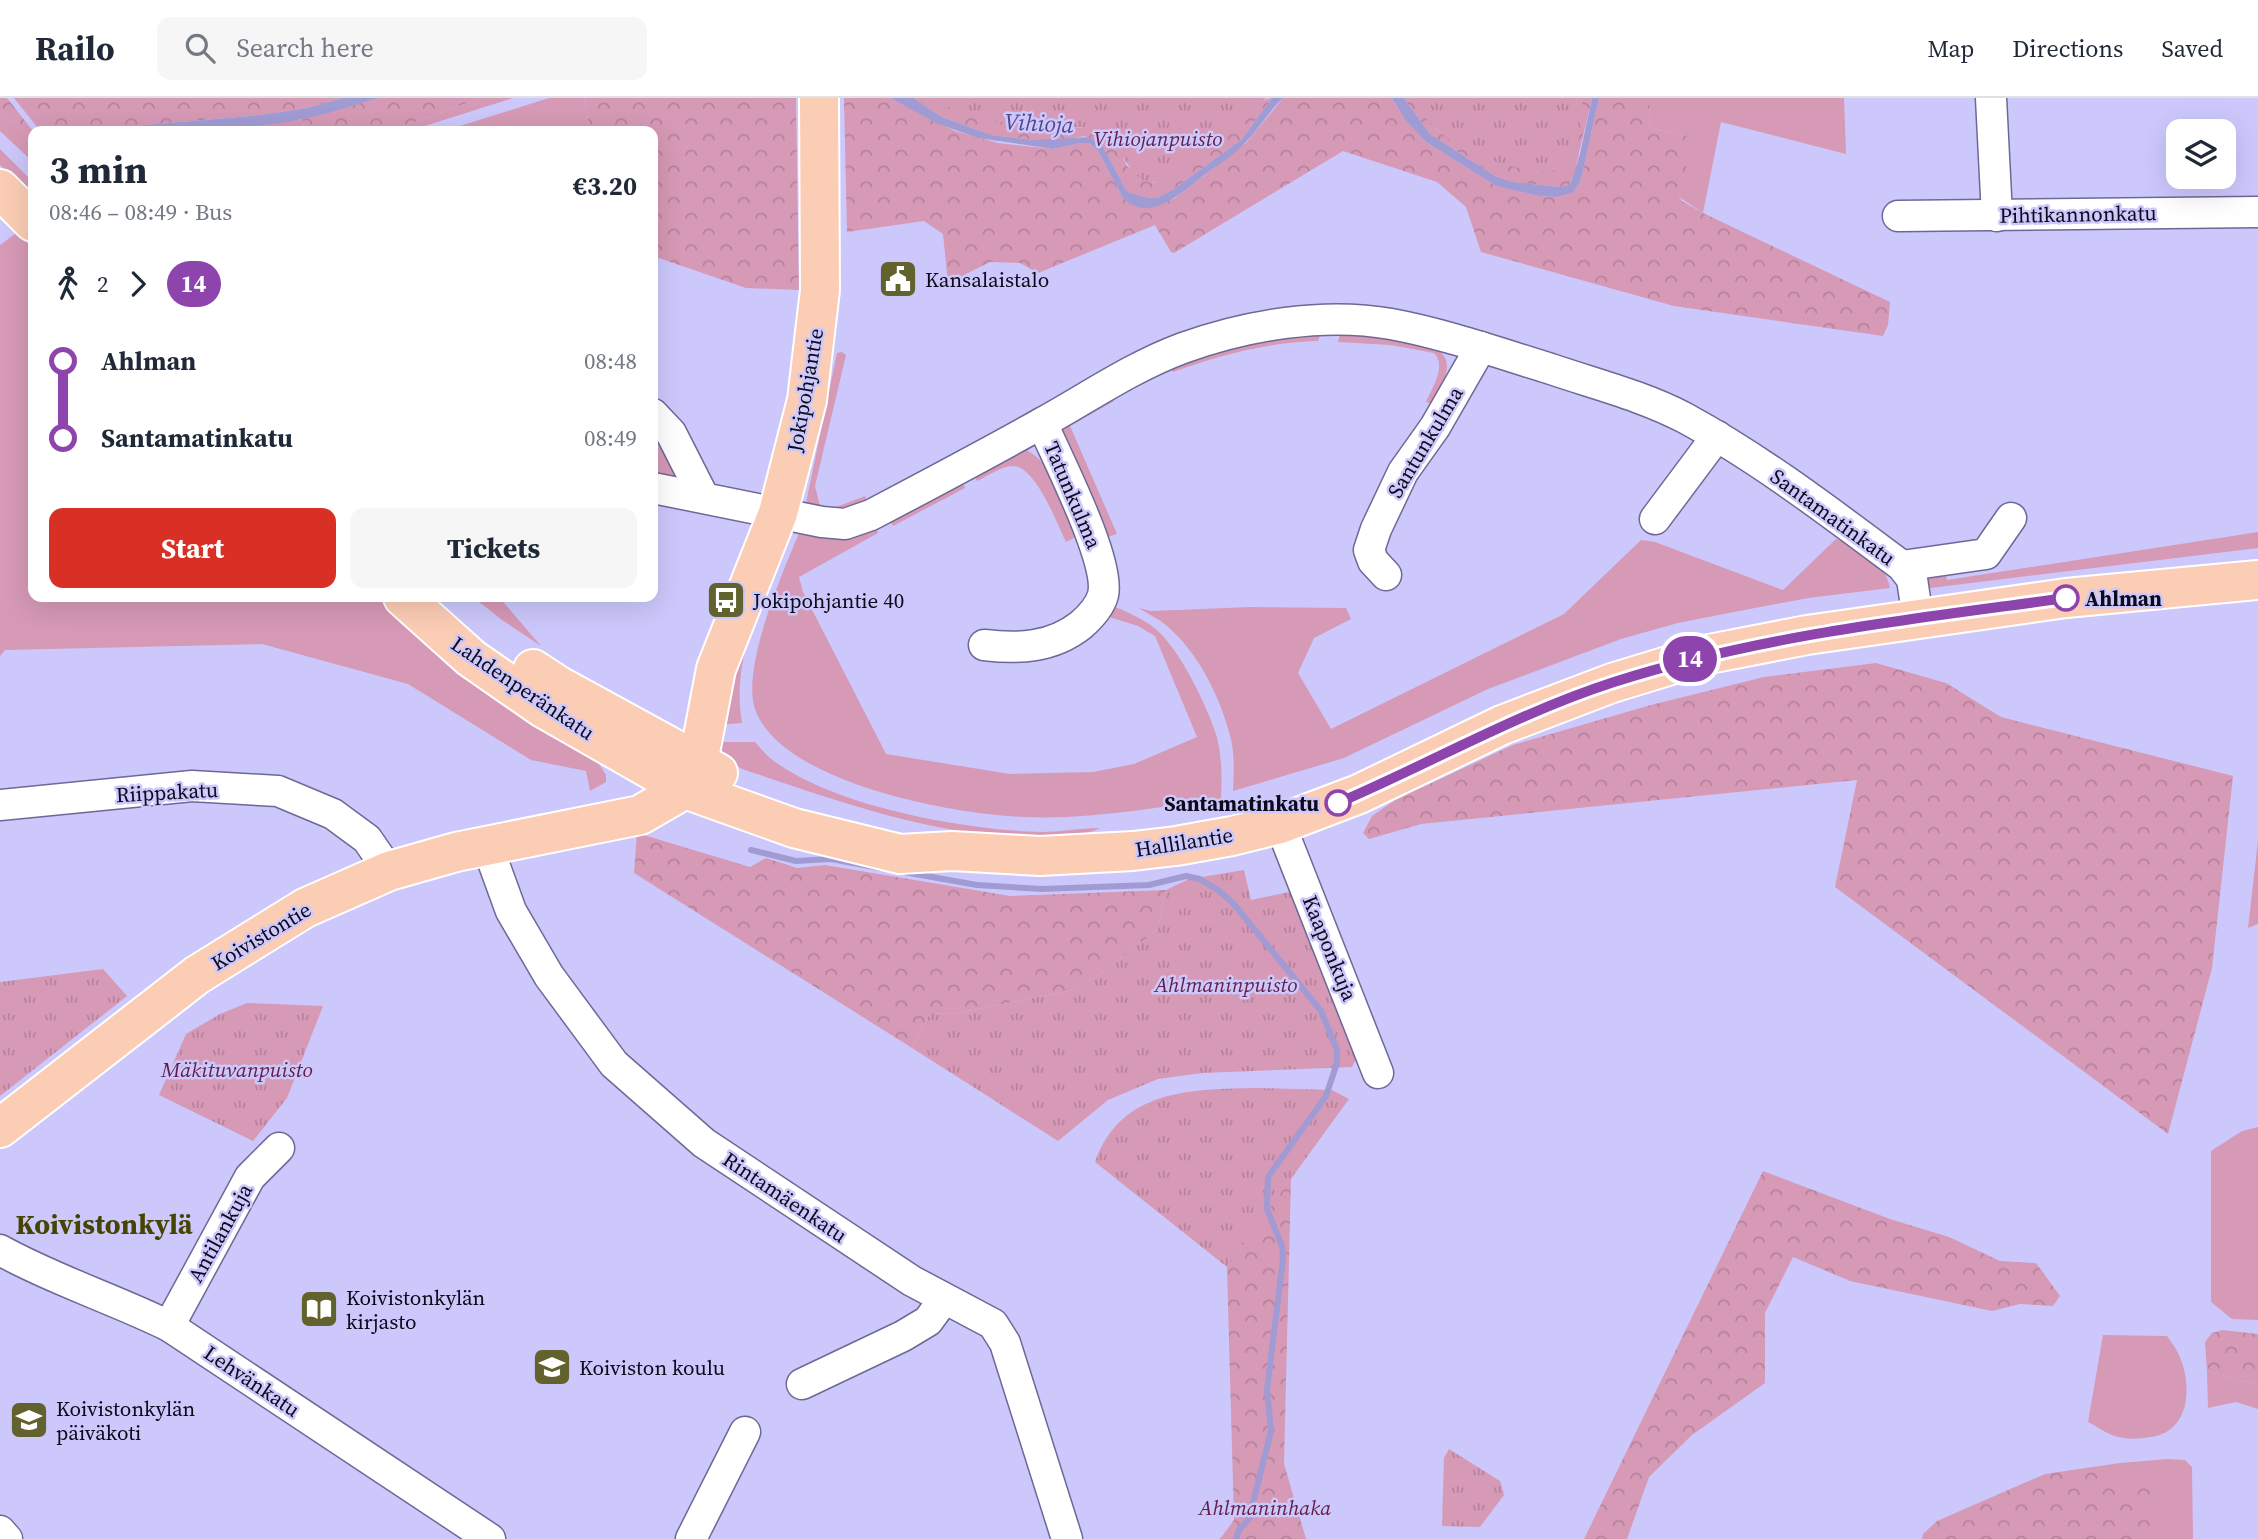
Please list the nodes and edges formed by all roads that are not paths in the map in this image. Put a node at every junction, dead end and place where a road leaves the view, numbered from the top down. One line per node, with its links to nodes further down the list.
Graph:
1 (819, 98): 14 (main road, Jokipohjantie)
2 (1991, 98): 6 (street)
3 (0, 189): 7 (main road)
4 (2258, 212): 6 (street, Pihtikannonkatu)
5 (1898, 216): 6 (street, Pihtikannonkatu)
6 (1997, 216)
7 (28, 217)
8 (1481, 347): 10 (street, Santamatinkatu); 11 (street, Santamatinkatu); 18 (street, Santunkulma)
9 (658, 419): 13 (street)
10 (1042, 423): 14 (street, Santamatinkatu); 23 (street, Tatunkulma)
11 (1717, 436): 16 (street); 17 (street, Santamatinkatu)
12 (658, 489): 13 (street, Santamatinkatu)
13 (704, 496): 14 (street, Santamatinkatu)
14 (778, 513): 24 (main road, Jokipohjantie)
15 (2011, 518): 17 (street)
16 (1655, 519)
17 (1902, 566): 22 (street, Santamatinkatu)
18 (1386, 575)
19 (2258, 580): 22 (main road, Hallilantie)
20 (409, 602): 24 (main road, Lahdenperänkatu)
21 (440, 602): 24 (main road, Lahdenperänkatu)
22 (1918, 619): 26 (main road, Hallilantie)
23 (984, 645)
24 (674, 766): 26 (main road, Hallilantie); 27 (main road, Koivistontie)
25 (0, 805): 28 (street, Riippakatu)
26 (1280, 824): 29 (street, Kaaponkuja)
27 (487, 845): 28 (main road, Koivistontie); 33 (street, Rintamäenkatu)
28 (389, 871): 30 (main road, Koivistontie)
29 (1378, 1073)
30 (0, 1128)
31 (279, 1148): 34 (street, Antilankuja)
32 (0, 1250): 34 (street, Lehvänkatu)
33 (944, 1299): 35 (street); 41 (street, Rintamäenkatu)
34 (169, 1326): 39 (street, Lehvänkatu)
35 (802, 1384)
36 (745, 1432): 40 (street)
37 (0, 1531): 38 (street)
38 (7, 1539)
39 (490, 1539)
40 (691, 1539)
41 (1067, 1539)

